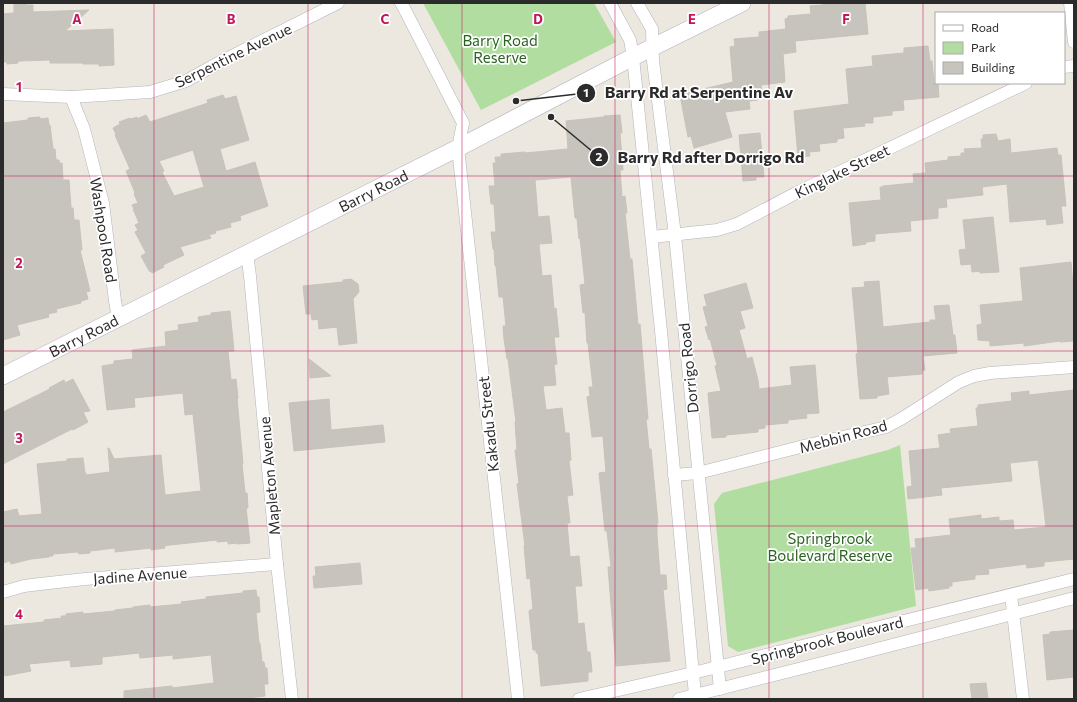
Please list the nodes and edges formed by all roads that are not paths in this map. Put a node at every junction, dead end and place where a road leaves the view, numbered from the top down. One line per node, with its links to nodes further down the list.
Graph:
1 (338, 3): 12 (street, Serpentine Avenue)
2 (400, 3): 13 (street)
3 (610, 3): 9 (street, Dorrigo Road)
4 (637, 3): 8 (street, Dorrigo Road)
5 (742, 3): 8 (street, Barry Road)
6 (1070, 3): 7 (street)
7 (1074, 42)
8 (652, 48): 9 (street, Barry Road); 14 (street, Dorrigo Road)
9 (633, 57): 13 (street, Barry Road); 15 (street, Dorrigo Road)
10 (1024, 84): 14 (street, Kinglake Street)
11 (3, 94): 12 (street, Serpentine Avenue)
12 (71, 98): 17 (street, Washpool Road)
13 (458, 148): 16 (street, Barry Road); 33 (street, Kakadu Street)
14 (675, 235): 15 (street, Kinglake Street); 20 (street, Dorrigo Road)
15 (652, 238): 21 (street, Dorrigo Road)
16 (247, 253): 17 (street, Barry Road); 22 (street, Mapleton Avenue)
17 (118, 318): 19 (street, Barry Road)
18 (1074, 367): 20 (street, Mebbin Road)
19 (3, 376)
20 (698, 473): 21 (street, Mebbin Road); 28 (street, Dorrigo Road)
21 (674, 475): 29 (street, Dorrigo Road)
22 (277, 564): 24 (street, Jadine Avenue); 32 (street, Mapleton Avenue)
23 (1074, 578): 25 (street, Springbrook Boulevard)
24 (3, 592)
25 (1011, 595): 27 (street); 28 (street, Springbrook Boulevard)
26 (1074, 598): 27 (street, Springbrook Boulevard)
27 (1013, 614): 30 (street, Springbrook Boulevard); 36 (street)
28 (718, 667): 29 (street, Springbrook Boulevard); 30 (street, Dorrigo Road)
29 (693, 673): 31 (street, Dorrigo Road); 34 (street, Springbrook Boulevard)
30 (720, 689): 31 (street, Springbrook Boulevard)
31 (695, 695): 35 (street, Springbrook Boulevard)
32 (292, 699)
33 (518, 699)
34 (579, 699)
35 (679, 699)
36 (1023, 699)

